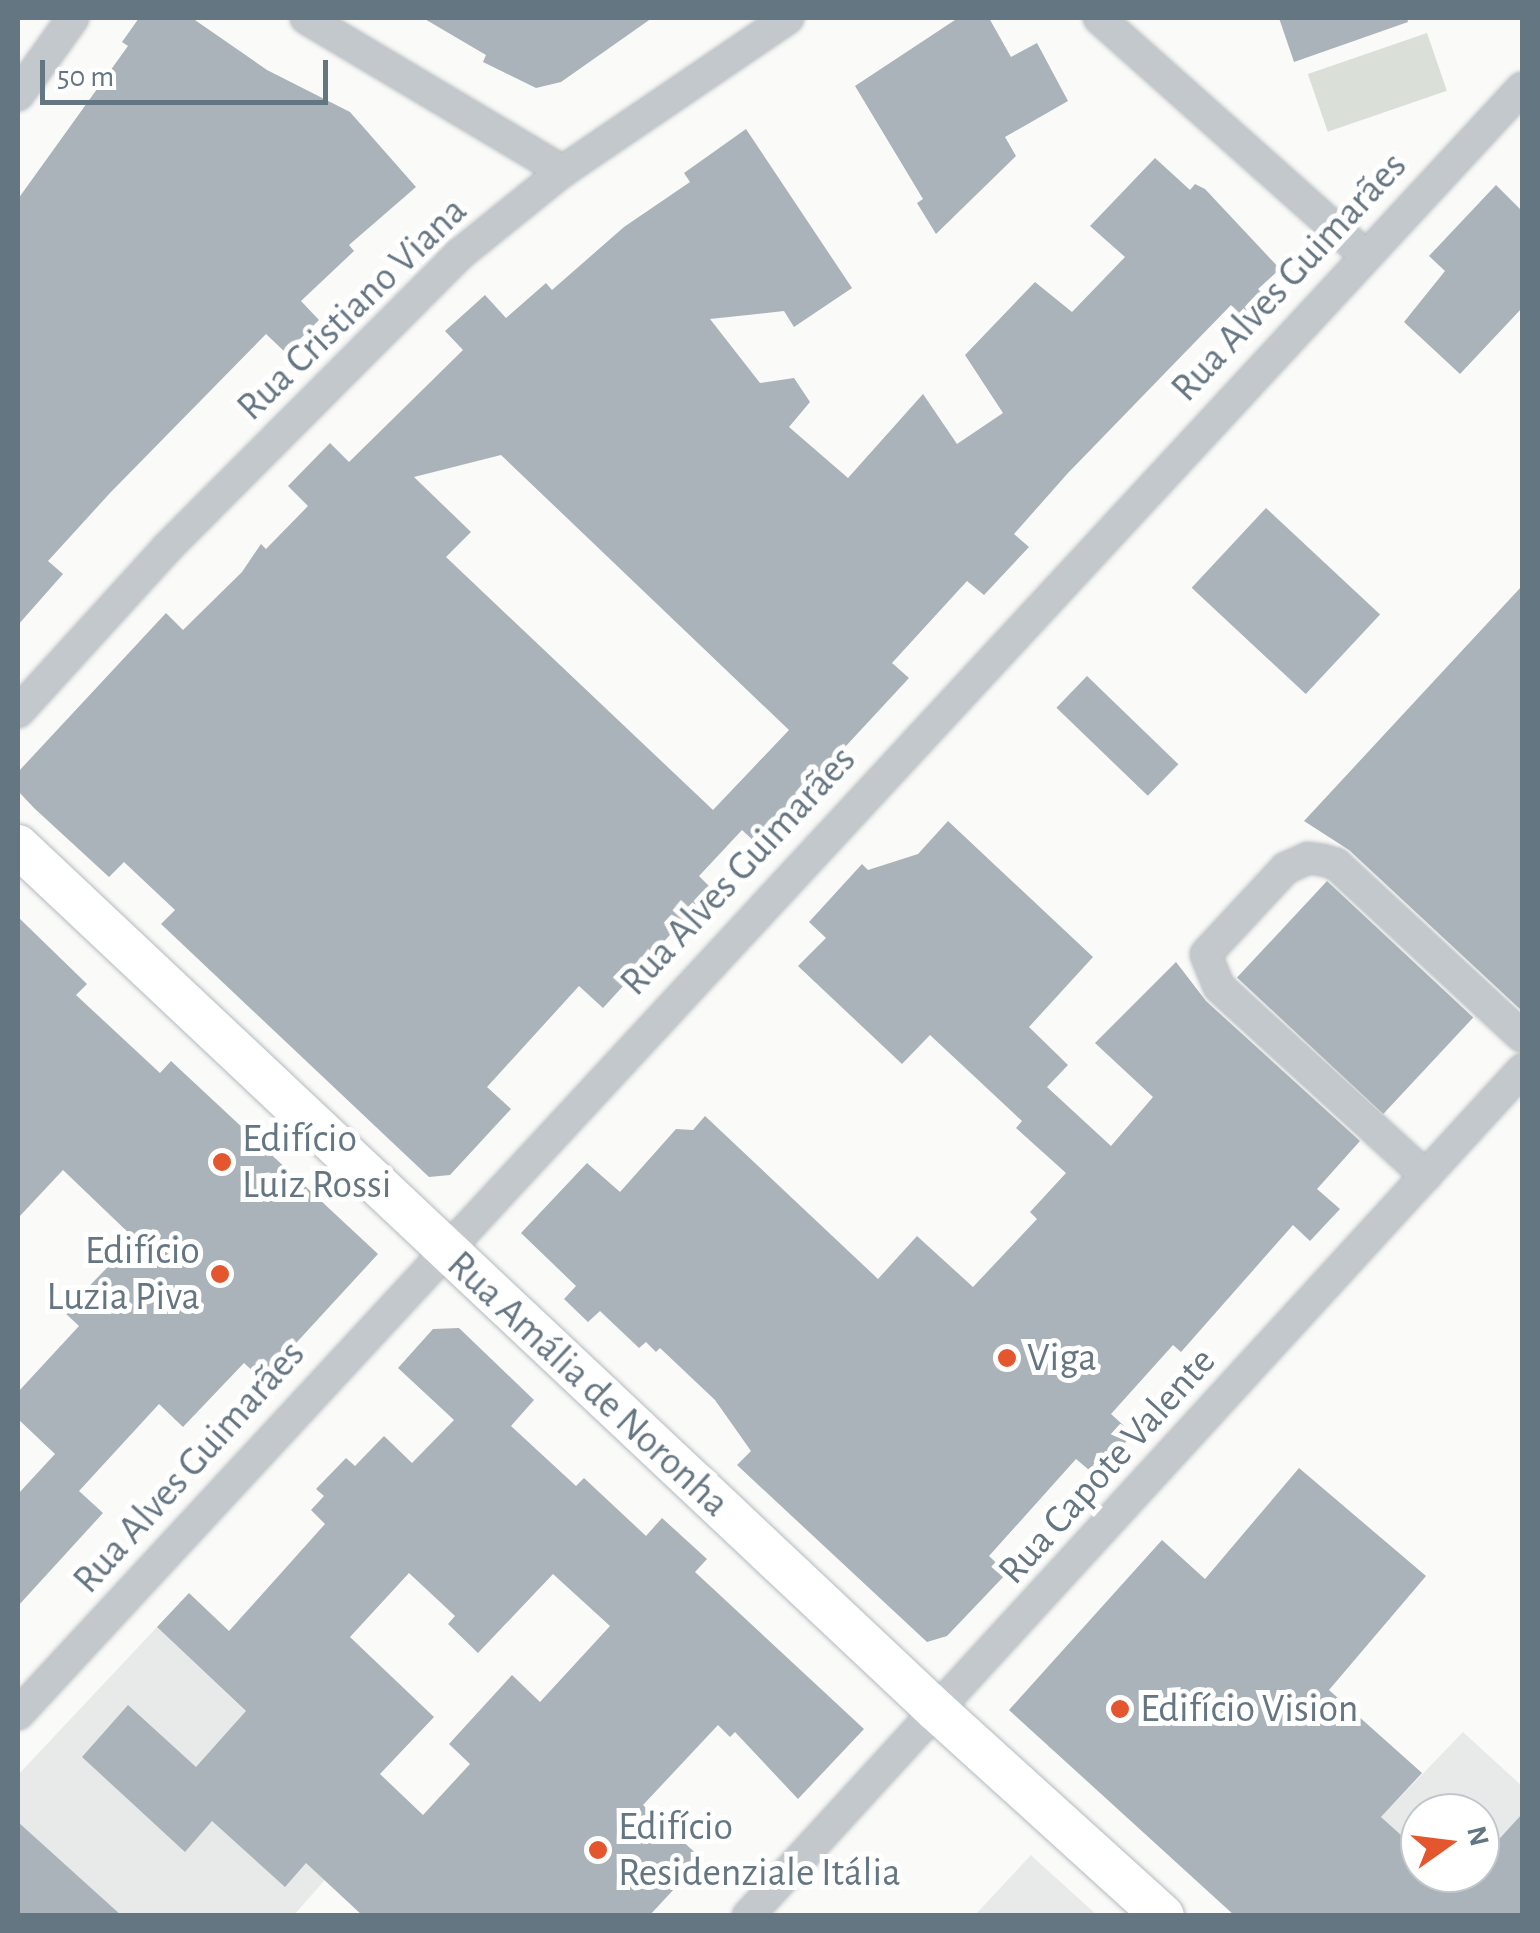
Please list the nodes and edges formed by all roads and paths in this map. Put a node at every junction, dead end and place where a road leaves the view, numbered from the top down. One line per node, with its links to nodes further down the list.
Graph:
1 (73, 18): 6 (street)
2 (306, 18): 7 (street)
3 (788, 18): 7 (street, Rua Cristiano Viana)
4 (1098, 18): 8 (street)
5 (1522, 88): 8 (street, Rua Alves Guimarães)
6 (18, 95)
7 (563, 172): 9 (street, Rua Cristiano Viana)
8 (1364, 254): 14 (street, Rua Alves Guimarães)
9 (18, 712)
10 (18, 846): 14 (street, Rua Amália de Noronha)
11 (1522, 1036): 13 (street)
12 (1522, 1070): 13 (street, Rua Capote Valente)
13 (1426, 1176): 15 (street, Rua Capote Valente)
14 (443, 1248): 15 (street, Rua Amália de Noronha); 16 (street, Rua Alves Guimarães)
15 (937, 1712): 17 (street, Rua Capote Valente); 18 (street, Rua Amália de Noronha)
16 (18, 1714)
17 (748, 1916)
18 (1163, 1916)

